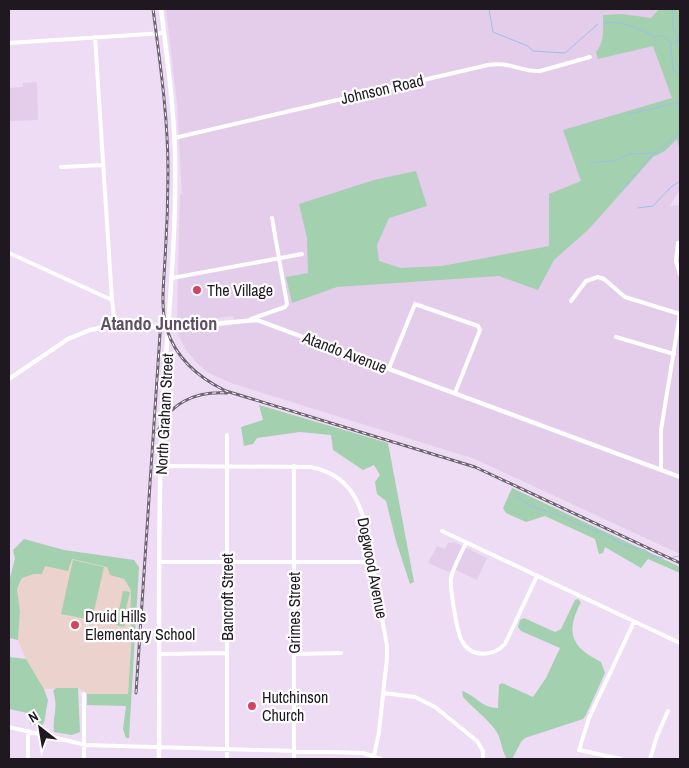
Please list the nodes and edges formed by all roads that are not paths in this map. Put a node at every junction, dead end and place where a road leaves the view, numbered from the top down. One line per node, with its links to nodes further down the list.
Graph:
1 (161, 9): 2 (main road, North Graham Street)
2 (164, 33): 3 (street); 6 (main road, North Graham Street)
3 (96, 37): 4 (street); 7 (street)
4 (9, 42)
5 (590, 57): 6 (street, Johnson Road)
6 (174, 138): 15 (main road, North Graham Street)
7 (103, 165): 8 (street); 16 (street)
8 (61, 167)
9 (272, 218): 13 (street)
10 (678, 243): 14 (street)
11 (9, 253): 16 (street)
12 (302, 254): 13 (street)
13 (280, 258): 15 (street); 19 (street)
14 (680, 275)
15 (172, 278): 21 (main road, North Graham Street)
16 (112, 300): 20 (street)
17 (571, 301): 18 (street)
18 (680, 314): 23 (street)
19 (251, 320): 21 (main road, Atando Avenue); 24 (main road, Atando Avenue)
20 (115, 325): 21 (main road, Atando Avenue); 25 (main road, Atando Avenue)
21 (169, 328): 28 (main road, North Graham Street)
22 (616, 337): 23 (street)
23 (674, 354): 31 (street)
24 (389, 368): 26 (main road, Atando Avenue); 26 (street)
25 (9, 379)
26 (456, 393): 31 (main road, Atando Avenue)
27 (227, 435): 29 (street, Bancroft Street)
28 (161, 466): 29 (street, Dogwood Avenue); 35 (main road, North Graham Street)
29 (227, 466): 30 (street, Dogwood Avenue); 36 (street, Bancroft Street)
30 (294, 466): 37 (street, Grimes Street); 38 (street, Dogwood Avenue)
31 (661, 470): 32 (main road, Atando Avenue)
32 (680, 477)
33 (442, 531): 34 (street)
34 (466, 543): 39 (street); 39 (street)
35 (160, 562): 36 (street); 44 (main road, North Graham Street)
36 (227, 562): 37 (street); 42 (street, Bancroft Street)
37 (294, 562): 38 (street); 45 (street, Grimes Street)
38 (372, 562): 46 (street, Dogwood Avenue)
39 (537, 576): 40 (street)
40 (634, 622): 41 (street); 63 (street)
41 (680, 644)
42 (227, 653): 44 (street); 53 (street, Bancroft Street)
43 (341, 653): 45 (street)
44 (160, 654): 52 (main road, North Graham Street)
45 (294, 654): 54 (street, Grimes Street)
46 (383, 693): 55 (street, Dogwood Avenue); 62 (street)
47 (84, 694): 51 (street)
48 (668, 710): 64 (street)
49 (9, 727): 50 (street)
50 (28, 731): 51 (street); 56 (street)
51 (84, 745): 52 (street); 57 (street)
52 (159, 747): 53 (street); 58 (main road, North Graham Street)
53 (227, 749): 54 (street); 59 (street, Bancroft Street)
54 (294, 752): 55 (street); 60 (street, Grimes Street)
55 (374, 756): 61 (street)
56 (28, 759)
57 (84, 759)
58 (160, 759)
59 (227, 759)
60 (294, 759)
61 (381, 759)
62 (483, 759)
63 (621, 759)
64 (650, 759)

